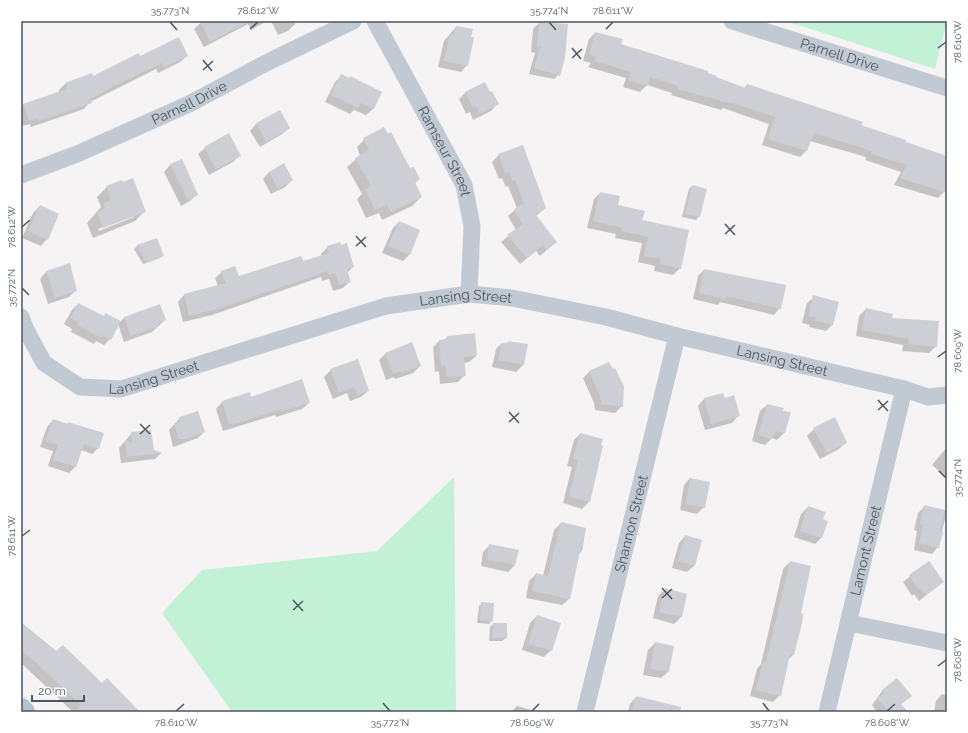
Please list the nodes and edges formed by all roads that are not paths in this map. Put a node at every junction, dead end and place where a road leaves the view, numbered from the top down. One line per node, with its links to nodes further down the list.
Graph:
1 (353, 21): 5 (street, Parnell Drive)
2 (376, 21): 6 (street, Ramseur Street)
3 (732, 21): 4 (street, Parnell Drive)
4 (947, 88)
5 (21, 175)
6 (469, 294): 7 (street, Lansing Street); 8 (street, Lansing Street)
7 (21, 318)
8 (677, 336): 9 (street, Lansing Street); 15 (street, Shannon Street)
9 (904, 389): 10 (street, Lansing Street); 11 (street, Lamont Street)
10 (947, 395)
11 (849, 623): 12 (street); 16 (street, Lamont Street)
12 (947, 643)
13 (21, 709): 14 (main road)
14 (24, 712)
15 (585, 712)
16 (828, 712)

